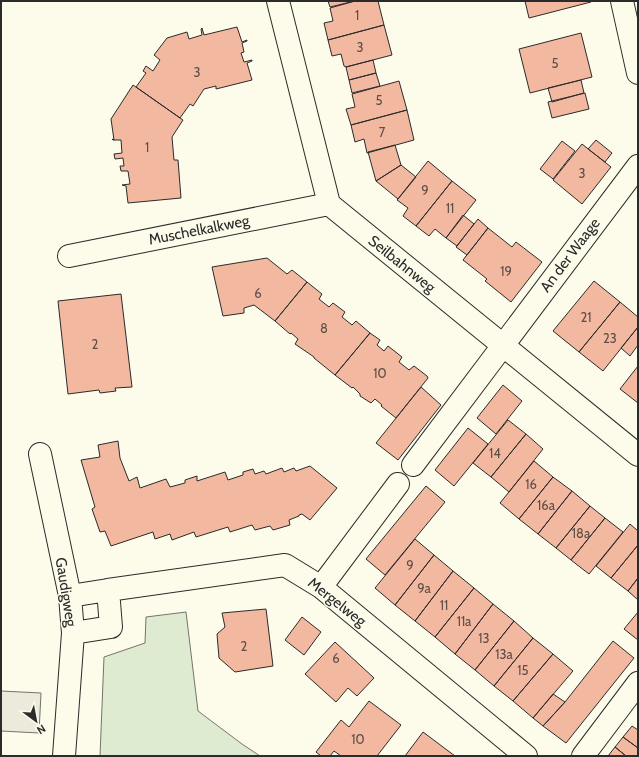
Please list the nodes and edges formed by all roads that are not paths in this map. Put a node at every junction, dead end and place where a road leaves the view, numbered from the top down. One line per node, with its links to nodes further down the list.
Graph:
1 (278, 1): 5 (street)
2 (622, 1): 3 (street)
3 (638, 73)
4 (638, 166): 7 (street, An der Waage)
5 (329, 204): 6 (street, Muschelkalkweg); 7 (street, Seilbahnweg)
6 (69, 256)
7 (503, 345): 9 (street, Seilbahnweg); 10 (street, An der Waage)
8 (40, 454): 14 (street, Gaudigweg)
9 (638, 455)
10 (413, 465)
11 (398, 484): 12 (street)
12 (321, 587): 13 (street, Mergelweg); 18 (street, Mergelweg)
13 (108, 590): 14 (street, Mergelweg); 15 (street)
14 (70, 596): 15 (street, Gaudigweg)
15 (73, 632): 17 (street, Gaudigweg)
16 (638, 683): 19 (street)
17 (64, 756)
18 (526, 756)
19 (584, 756)

